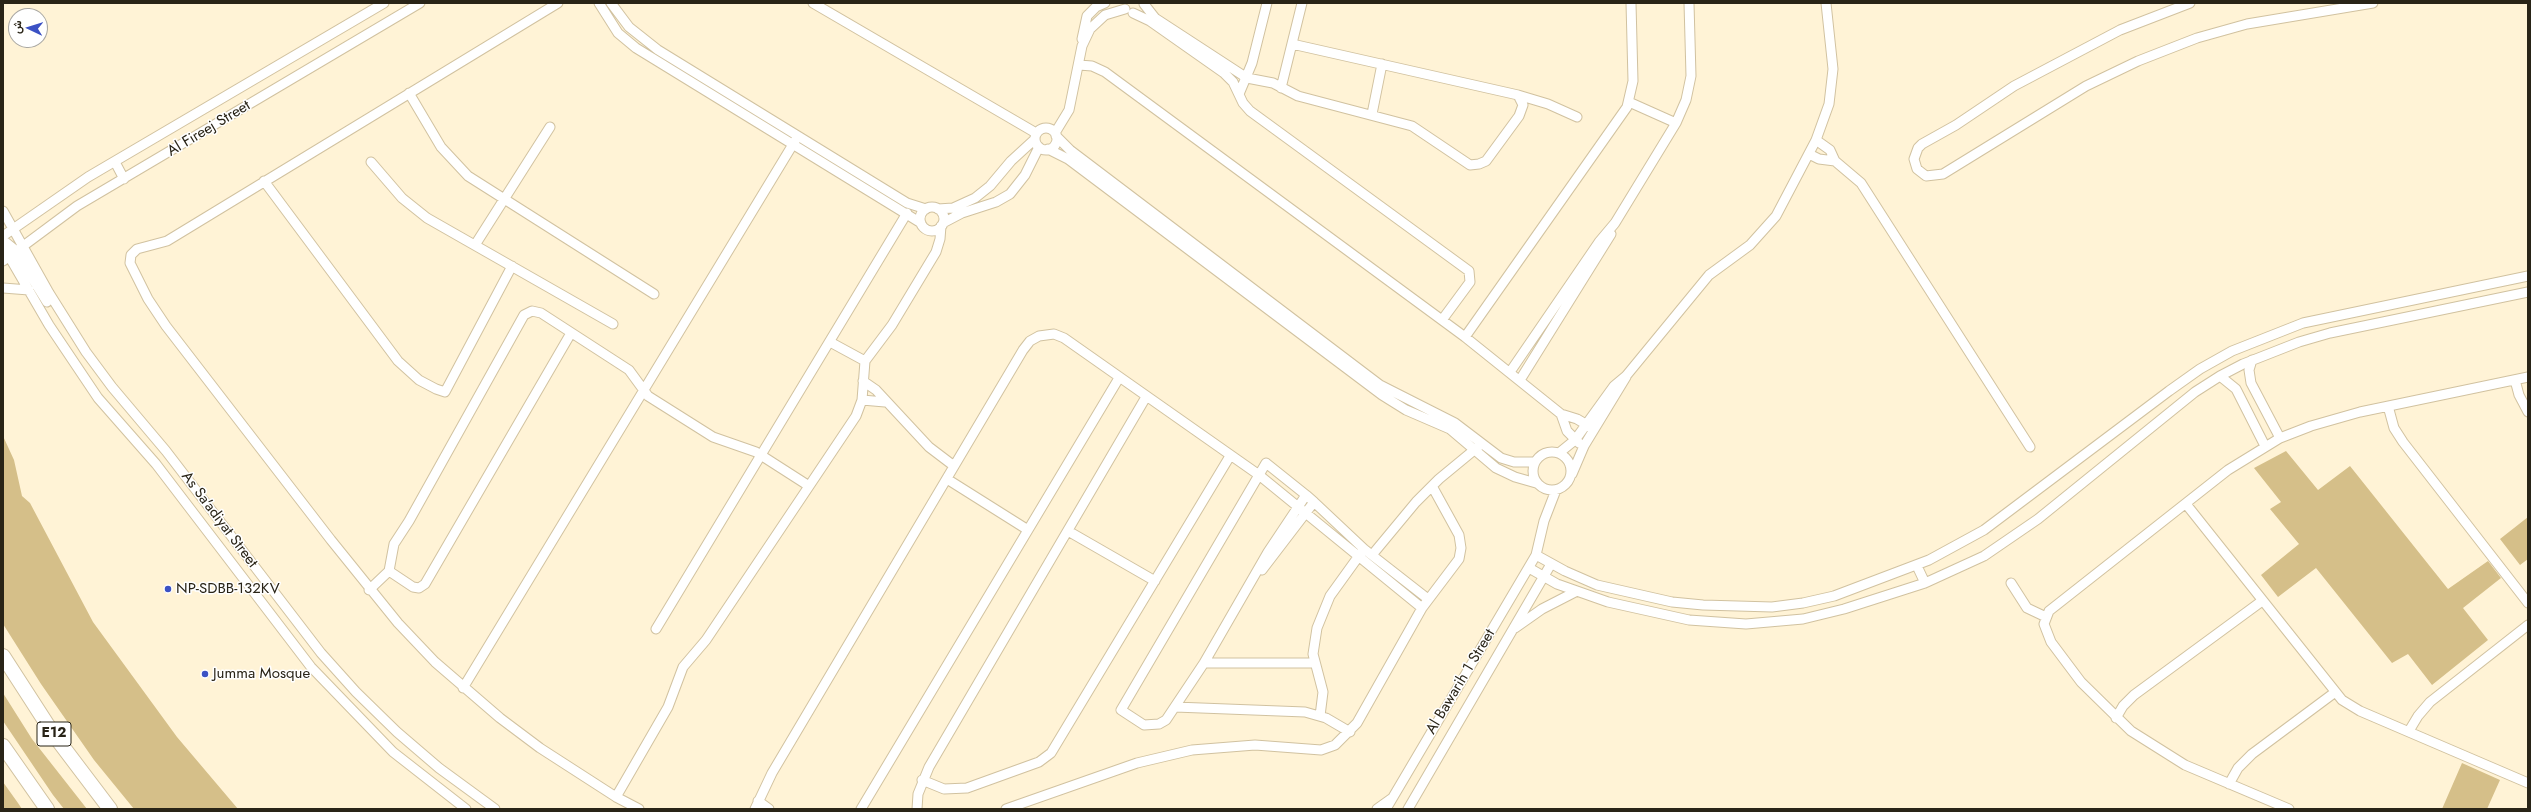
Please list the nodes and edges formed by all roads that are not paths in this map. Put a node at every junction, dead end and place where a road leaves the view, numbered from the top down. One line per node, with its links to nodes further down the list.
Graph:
1 (384, 3): 40 (street, Al Fireej Street)
2 (420, 3): 43 (street, Al Fireej Street)
3 (558, 3): 25 (street)
4 (599, 3): 20 (street)
5 (611, 3): 18 (street)
6 (813, 3): 34 (street)
7 (1105, 3): 19 (street)
8 (1266, 3): 23 (street)
9 (1302, 3): 17 (street)
10 (1631, 3): 28 (street)
11 (1689, 3): 31 (street)
12 (1826, 3): 36 (street)
13 (2190, 3): 14 (street)
14 (2373, 3)
15 (1144, 4): 16 (street); 23 (street)
16 (1127, 8): 19 (street); 26 (street)
17 (1292, 44): 21 (street); 24 (street)
18 (658, 50): 20 (street); 35 (street)
19 (1081, 52): 22 (street)
20 (652, 59): 35 (street)
21 (1382, 64): 27 (street); 29 (street)
22 (1078, 65): 33 (street); 66 (street)
23 (1247, 78): 24 (street); 26 (street)
24 (1281, 88): 29 (street)
25 (409, 93): 44 (street); 45 (street)
26 (1239, 94): 66 (street)
27 (1518, 95): 29 (street); 30 (street)
28 (1629, 102): 31 (street); 69 (street)
29 (1372, 114)
30 (1577, 117)
31 (1676, 123): 56 (street)
32 (550, 127): 45 (street)
33 (1056, 134): 34 (street); 37 (street); 58 (street)
34 (1036, 136): 37 (street); 47 (street)
35 (796, 140): 42 (street); 80 (street)
36 (1816, 140): 38 (street); 39 (street)
37 (1044, 148): 51 (street); 58 (street)
38 (1808, 154): 39 (street); 89 (street)
39 (1835, 161): 95 (street)
40 (114, 162): 43 (street); 52 (street, Al Fireej Street)
41 (371, 162): 54 (street)
42 (836, 164): 46 (street); 49 (street)
43 (124, 180): 55 (street, Al Fireej Street)
44 (264, 180): 57 (street); 128 (street)
45 (503, 199): 54 (street); 63 (street)
46 (926, 209): 47 (street); 50 (street)
47 (938, 209): 51 (street)
48 (3, 211): 52 (street, As Sa'adiyat Street)
49 (907, 213): 50 (street); 70 (street)
50 (921, 223): 51 (street)
51 (942, 225): 72 (street)
52 (13, 229): 53 (street, Al Fireej Street); 55 (street, As Sa'adiyat Street)
53 (5, 242): 55 (street, As Sa'adiyat Street); 55 (street)
54 (475, 245): 57 (street)
55 (13, 254): 61 (street, As Sa'adiyat Street); 158 (street, As Sa'adiyat Street)
56 (1589, 264): 64 (street); 65 (street)
57 (512, 266): 67 (street)
58 (1219, 268): 92 (street)
59 (2528, 276): 120 (street)
60 (3, 288): 61 (street)
61 (29, 290): 157 (street, As Sa'adiyat Street)
62 (2528, 292): 71 (street)
63 (654, 294)
64 (1552, 312): 65 (street); 73 (street)
65 (1560, 318): 77 (street)
66 (1442, 320): 69 (street)
67 (613, 324)
68 (571, 333): 80 (street); 122 (street); 122 (street)
69 (1465, 337): 73 (street)
70 (830, 342): 72 (street); 97 (street)
71 (2252, 360): 74 (street); 85 (street)
72 (865, 361): 79 (street)
73 (1510, 372): 77 (street)
74 (2220, 376): 88 (street); 126 (street)
75 (2528, 377): 78 (street)
76 (1119, 378): 81 (street); 100 (street); 113 (street)
77 (1520, 380): 87 (street)
78 (2515, 380): 84 (street); 86 (street)
79 (863, 382): 82 (street); 83 (street)
80 (642, 390): 97 (street); 141 (street)
81 (1146, 397): 98 (street); 114 (street)
82 (862, 400): 83 (street); 105 (street)
83 (885, 402): 100 (street)
84 (2388, 406): 90 (street); 132 (street)
85 (2264, 407): 88 (street); 90 (street)
86 (2528, 412)
87 (1561, 414): 89 (street); 91 (street)
88 (2249, 414): 94 (street)
89 (1590, 427): 91 (street); 93 (street)
90 (2280, 438): 94 (street)
91 (1575, 440): 93 (street); 96 (street)
92 (1478, 446): 99 (street); 104 (street); 106 (street)
93 (1584, 446): 102 (street)
94 (2265, 446): 110 (street)
95 (2030, 447)
96 (1559, 453): 99 (street); 102 (street)
97 (761, 455): 105 (street); 136 (street)
98 (1230, 456): 101 (street); 125 (street)
99 (1535, 462): 104 (street)
100 (954, 466): 103 (street)
101 (1259, 475): 108 (street); 111 (street); 143 (street)
102 (1571, 476): 107 (street)
103 (947, 479): 113 (street); 154 (street)
104 (1536, 483): 107 (street)
105 (809, 486): 152 (street)
106 (1432, 486): 116 (street); 130 (street)
107 (1556, 490): 117 (street, Al Bawarih 1 Street)
108 (1306, 495): 109 (street); 111 (street)
109 (1314, 502): 112 (street); 115 (street)
110 (2186, 504): 131 (street); 134 (street)
111 (1298, 507): 112 (street); 123 (street)
112 (1306, 513): 118 (street); 123 (street)
113 (1028, 530): 161 (street)
114 (1068, 531): 125 (street); 149 (street)
115 (1364, 549): 116 (street); 118 (street)
116 (1372, 555): 130 (street)
117 (1536, 555): 119 (street); 121 (street, Al Bawarih 1 Street)
118 (1357, 557): 133 (street); 140 (street)
119 (1551, 564): 120 (street); 124 (street, Al Bawarih 1 Street)
120 (1917, 566): 126 (street)
121 (1529, 568): 124 (street); 153 (street, Al Bawarih 1 Street)
122 (389, 571): 128 (street)
123 (1258, 573): 139 (street)
124 (1543, 577): 129 (street); 137 (street, Al Bawarih 1 Street)
125 (1155, 581): 149 (street)
126 (1925, 583): 129 (street)
127 (2011, 583): 134 (street)
128 (369, 590): 141 (street)
129 (1577, 591): 137 (street)
130 (1428, 599): 133 (street)
131 (2262, 601): 142 (street); 145 (street)
132 (2528, 602)
133 (1422, 608): 147 (street)
134 (2046, 617): 145 (street)
135 (2528, 625): 146 (street)
136 (656, 629)
137 (1511, 632): 166 (street, Al Bawarih 1 Street)
138 (3, 656): 156 (highway, E12)
139 (1204, 663): 140 (street); 143 (street)
140 (1315, 663): 144 (street)
141 (463, 688): 152 (street)
142 (2334, 693): 146 (street); 151 (street)
143 (1175, 707): 144 (street)
144 (1320, 716): 147 (street)
145 (2116, 718): 151 (street)
146 (2409, 731): 150 (street)
147 (1350, 732): 163 (street)
148 (3, 746): 155 (highway)
149 (922, 780): 162 (street)
150 (2528, 783)
151 (2228, 784): 167 (street)
152 (616, 797): 159 (street)
153 (1393, 797): 164 (street); 165 (street, Al Bawarih 1 Street)
154 (756, 805): 160 (street)
155 (46, 809)
156 (110, 809)
157 (466, 809)
158 (495, 809)
159 (639, 809)
160 (769, 809)
161 (861, 809)
162 (917, 809)
163 (1006, 809)
164 (1377, 809)
165 (1386, 809)
166 (1408, 809)
167 (2289, 809)

